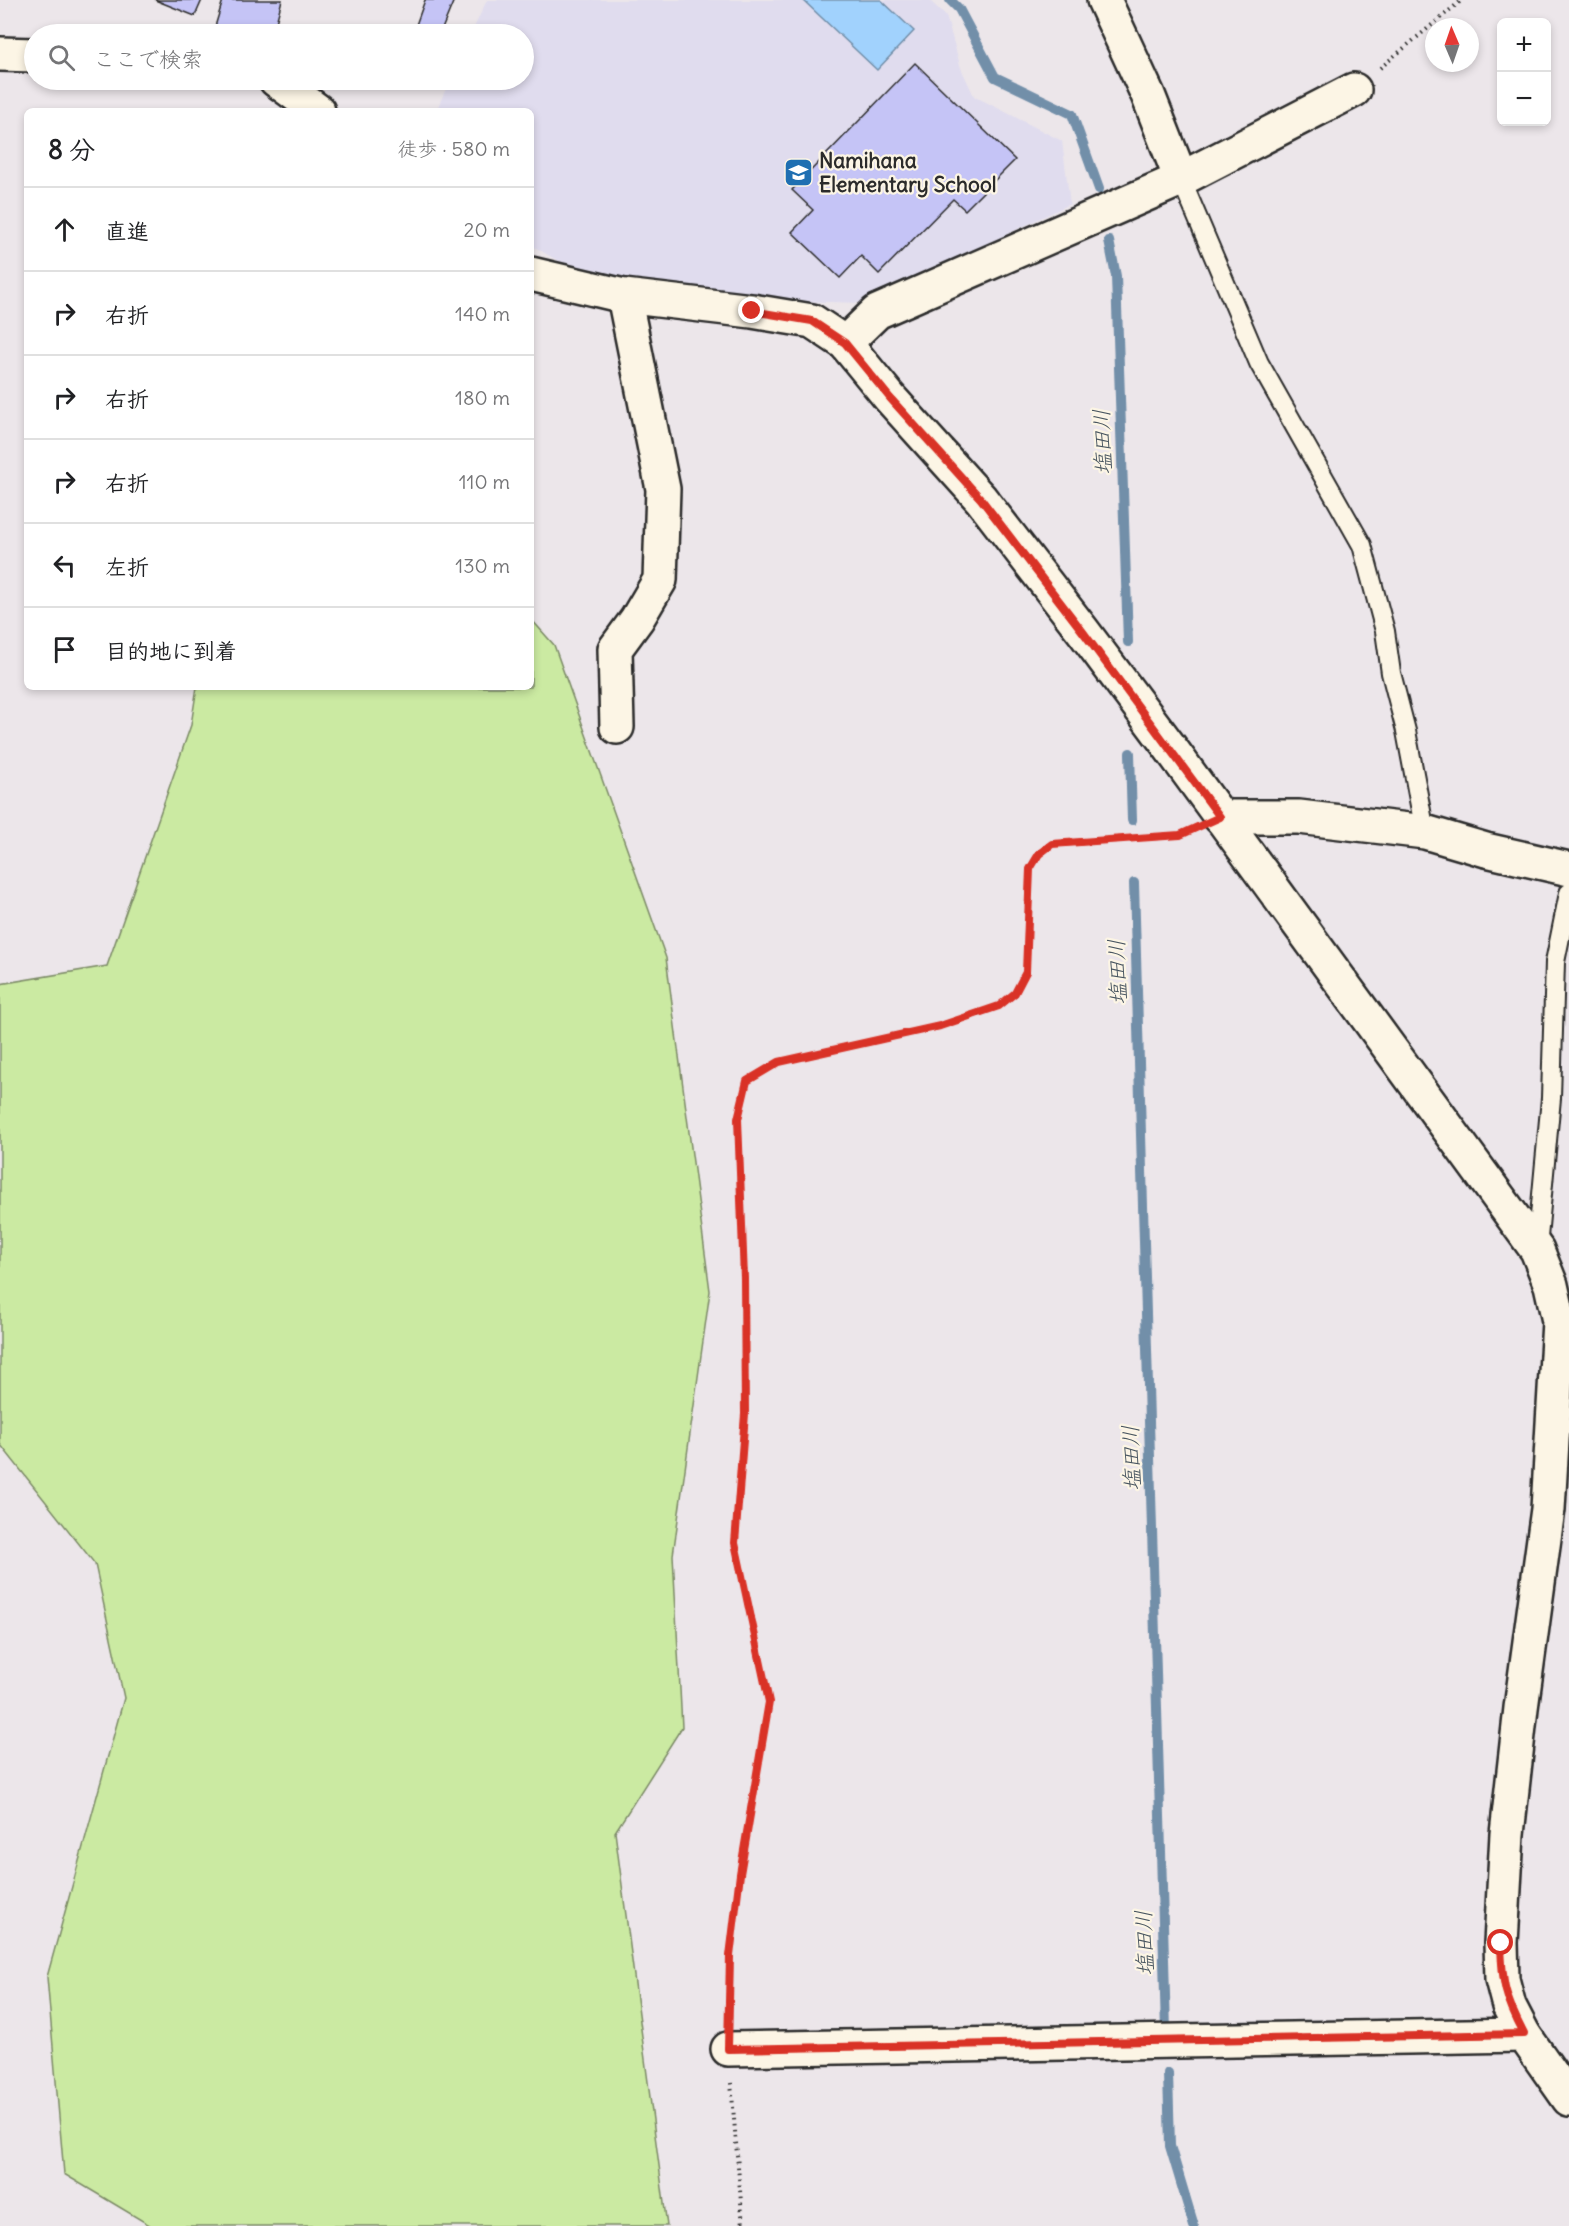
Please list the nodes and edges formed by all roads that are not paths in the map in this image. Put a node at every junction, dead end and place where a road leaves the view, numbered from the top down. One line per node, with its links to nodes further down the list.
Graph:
1 (1104, 0): 7 (street)
2 (0, 54): 3 (street)
3 (24, 55)
4 (292, 90): 6 (street)
5 (1354, 90): 7 (street)
6 (314, 108)
7 (1181, 179): 10 (street); 13 (lane)
8 (534, 275): 9 (street)
9 (624, 296): 10 (street); 11 (street)
10 (845, 343): 12 (street)
11 (617, 727)
12 (1220, 817): 13 (street); 16 (street)
13 (1425, 832): 14 (street)
14 (1569, 869)
15 (1569, 893): 16 (lane)
16 (1537, 1250): 17 (street)
17 (1524, 2034): 18 (street); 19 (street)
18 (728, 2049)
19 (1569, 2099)

